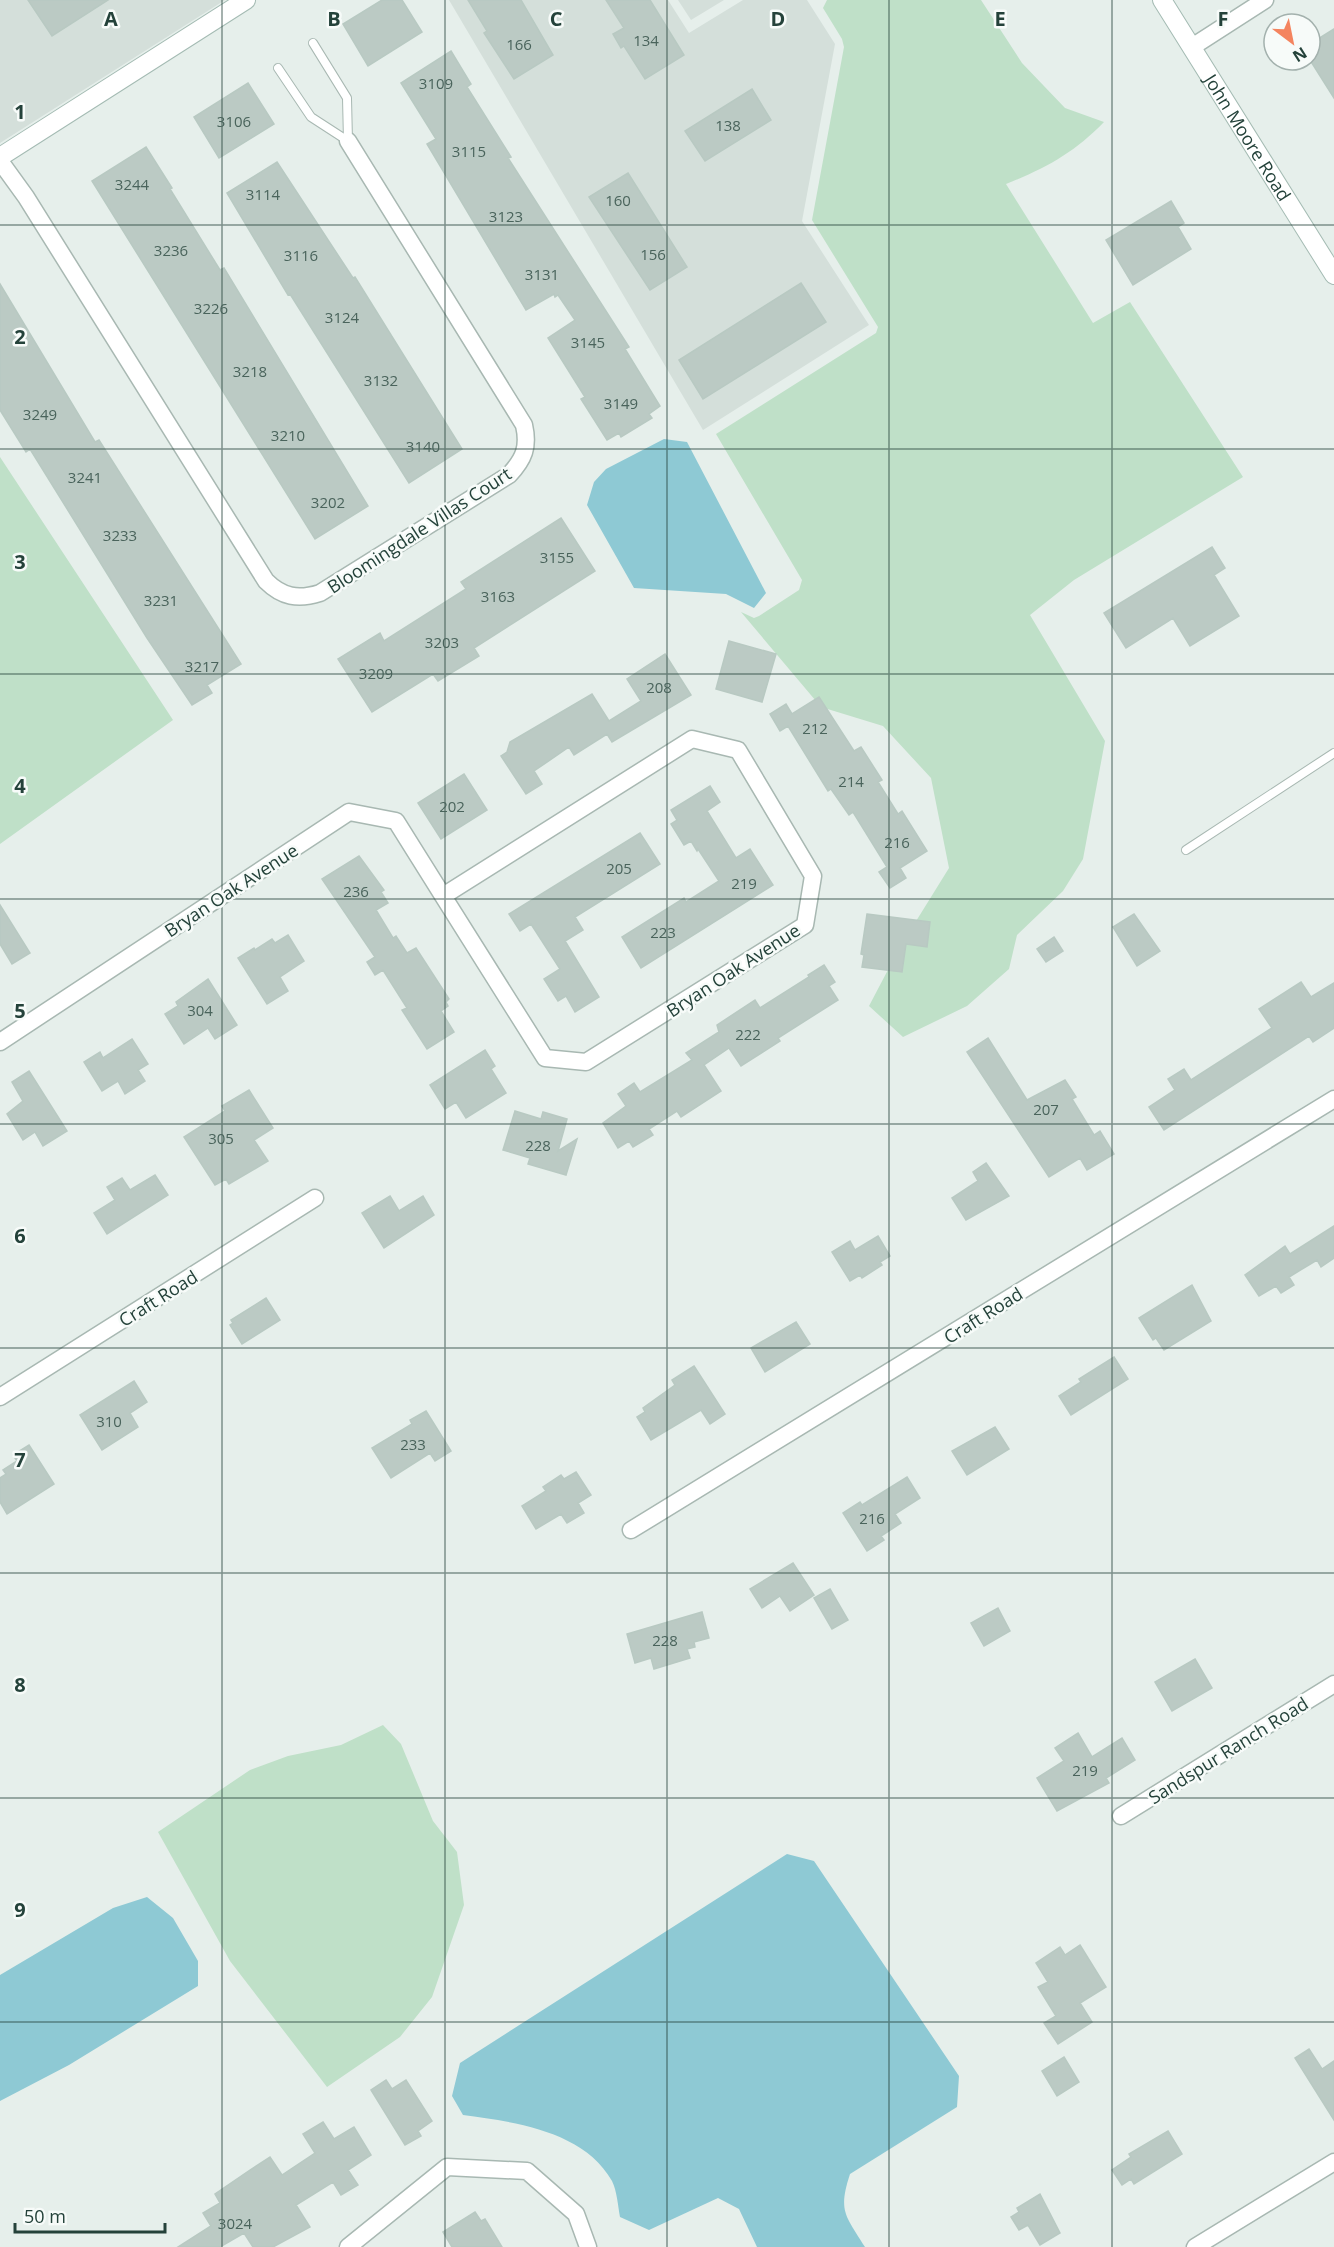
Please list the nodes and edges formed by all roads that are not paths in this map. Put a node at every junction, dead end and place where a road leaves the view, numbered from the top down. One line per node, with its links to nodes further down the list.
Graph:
1 (246, 0): 8 (street)
2 (1162, 0): 5 (street, John Moore Road)
3 (1265, 0): 5 (street)
4 (313, 43): 7 (lane)
5 (1192, 47): 9 (street, John Moore Road)
6 (278, 68): 7 (lane)
7 (348, 141): 8 (street, Bloomingdale Villas Court)
8 (0, 159)
9 (1334, 274)
10 (1334, 753): 11 (lane)
11 (1186, 850)
12 (443, 896): 12 (street, Bryan Oak Avenue); 13 (street, Bryan Oak Avenue)
13 (0, 1042)
14 (1334, 1099): 17 (street, Craft Road)
15 (315, 1198): 16 (street, Craft Road)
16 (0, 1397)
17 (631, 1530)
18 (1334, 1684): 19 (street, Sandspur Ranch Road)
19 (1121, 1816)
20 (1334, 2162): 23 (street)
21 (348, 2247): 22 (street)
22 (588, 2247)
23 (1195, 2247)

